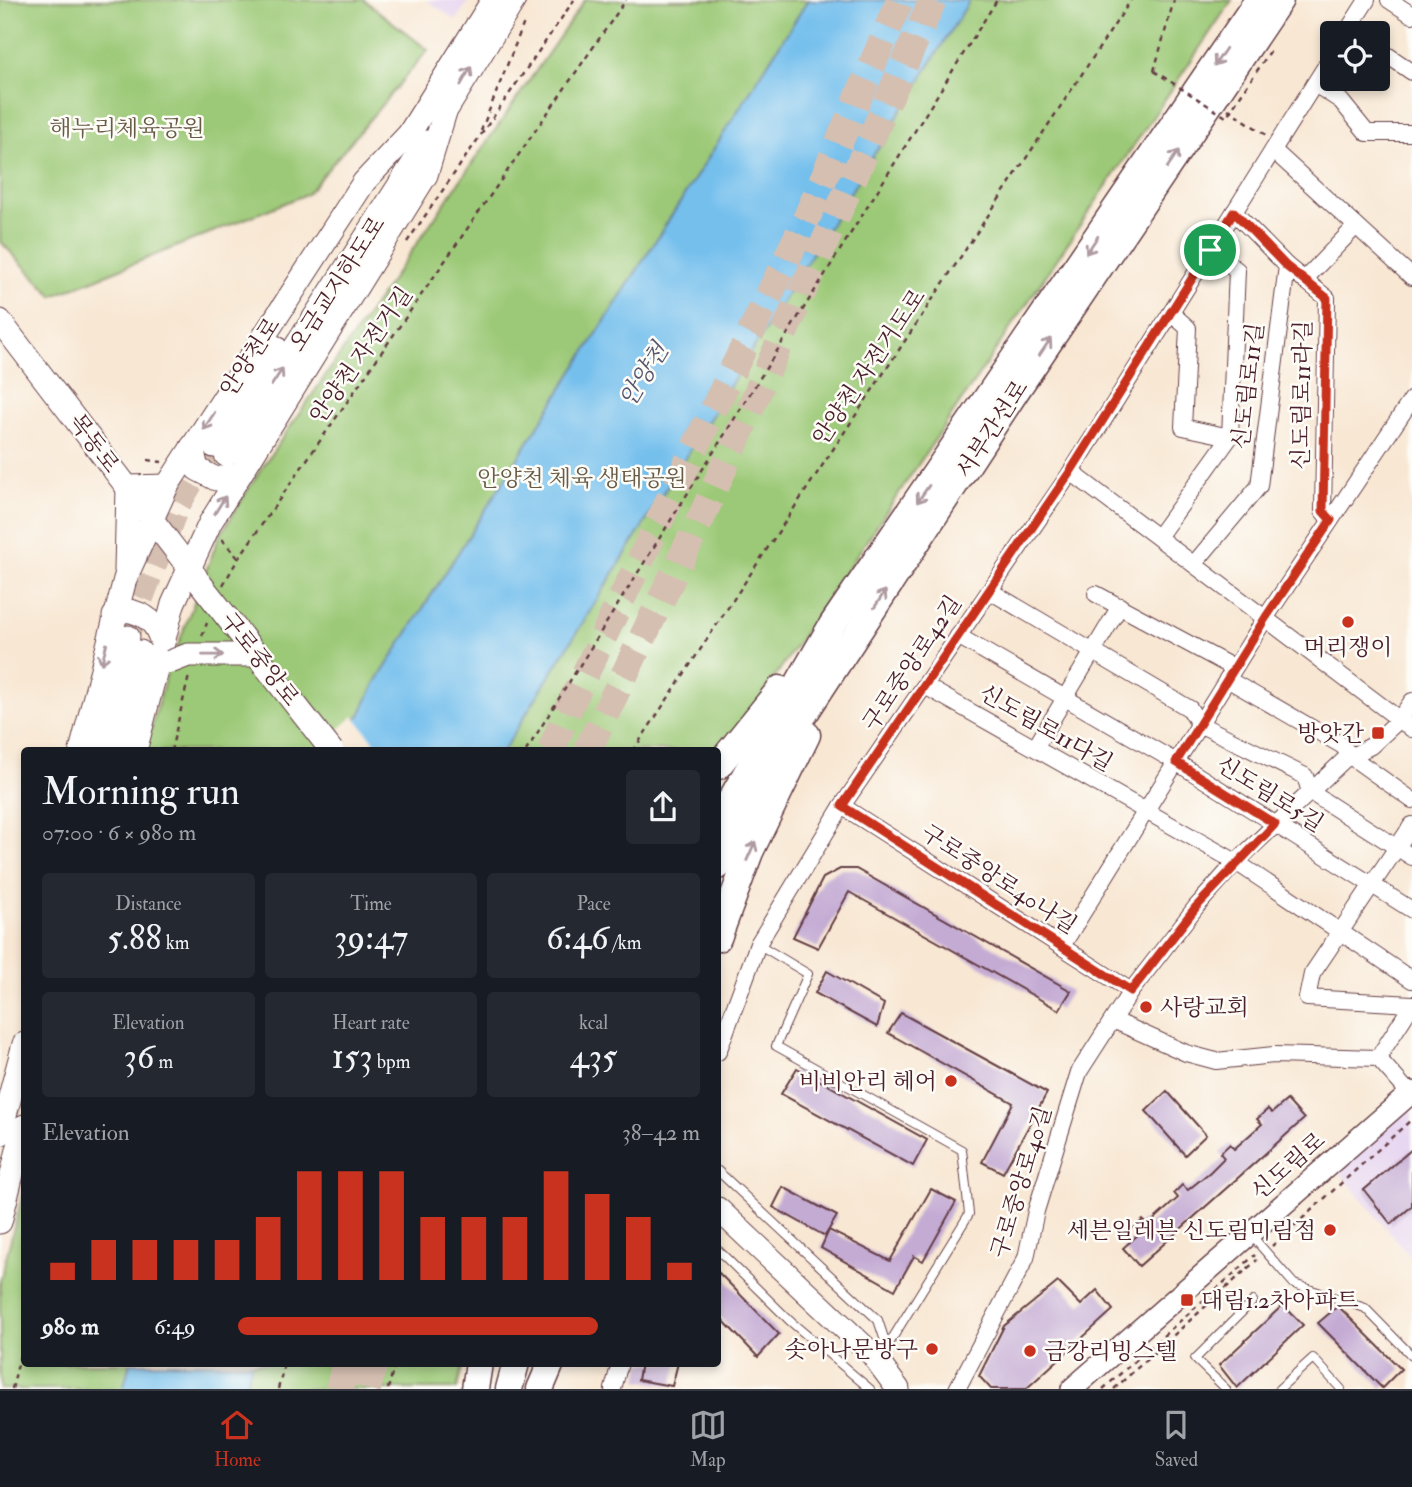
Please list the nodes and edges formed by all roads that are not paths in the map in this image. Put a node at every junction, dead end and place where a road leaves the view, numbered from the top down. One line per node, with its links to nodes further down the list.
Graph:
1 (493, 0): 26 (main road, 안양천로, one-way to 26)
2 (1258, 0): 42 (main road, 서부간선로, one-way to 42)
3 (1280, 0): 42 (main road, 서부간선로, one-way to 3)
4 (1367, 0): 8 (street)
5 (1389, 0): 7 (street)
6 (520, 8): 13 (main road, one-way to 6)
7 (1412, 15)
8 (1356, 21)
9 (1390, 57): 10 (street)
10 (1412, 72)
11 (1320, 75): 12 (street, 구로중앙로42길)
12 (1315, 83): 14 (street); 15 (street, 구로중앙로42길)
13 (445, 112): 26 (main road, 오금교지하도로, one-way to 13); 28 (main road)
14 (1409, 127)
15 (1275, 147): 16 (street, 구로중앙로42길); 17 (street)
16 (1234, 212): 18 (street, 구로중앙로42길); 19 (street)
17 (1356, 226): 20 (street); 21 (street)
18 (1210, 250): 22 (street, 구로중앙로42길); 25 (street, 신도림로11길)
19 (1286, 266): 21 (street, 신도림로11라길); 34 (street, 신도림로11길)
20 (1412, 277)
21 (1304, 280): 31 (street, 신도림로11라길)
22 (1171, 313): 25 (street); 27 (street, 구로중앙로42길)
23 (0, 321): 30 (main road, 목동로)
24 (1412, 399): 31 (street)
25 (1230, 437): 33 (street, 신도림로11길)
26 (210, 450): 28 (main road); 29 (main road, 안양천로)
27 (1070, 472): 33 (street); 37 (street, 구로중앙로42길)
28 (240, 474): 36 (main road, one-way to 28)
29 (167, 476): 30 (main road); 32 (main road, 안양천로)
30 (128, 487): 32 (main road, 목동로); 35 (main road)
31 (1331, 520): 41 (street)
32 (153, 521): 35 (main road, 안양천로); 36 (main road, 목동로)
33 (1158, 537): 34 (street)
34 (1194, 564): 41 (street)
35 (125, 579): 40 (main road, 안양천로)
36 (203, 580): 45 (main road); 46 (main road, 구로중앙로, bridge)
37 (990, 591): 43 (street, 구로중앙로42길); 44 (street)
38 (1096, 594): 39 (street)
39 (1120, 606): 44 (street); 47 (street)
40 (114, 616): 45 (main road); 53 (main road, 안양천로, one-way to 53)
41 (1266, 617): 47 (street); 52 (street)
42 (844, 630): 61 (main road); 66 (main road, 서부간선로); 71 (main road, 서부간선로); 75 (main road, one-way to 42)
43 (958, 636): 48 (street, 구로중앙로42길); 49 (street, 신도림로5길)
44 (1093, 652): 49 (street); 51 (street)
45 (158, 654): 46 (main road, one-way to 46, bridge); 54 (main road); 55 (main road); 56 (main road)
46 (257, 655): 57 (main road, 구로중앙로, bridge)
47 (1231, 673): 51 (street); 59 (street)
48 (925, 686): 58 (street, 신도림로11다길); 64 (street, 구로중앙로42길)
49 (1065, 698): 58 (street); 60 (street, 신도림로5길)
50 (1412, 701): 52 (street, 구로중앙로40길)
51 (1199, 724): 60 (street); 62 (street)
52 (1406, 724): 59 (street, 구로중앙로40길)
53 (82, 747)
54 (101, 747)
55 (118, 747)
56 (136, 747)
57 (329, 747)
58 (1035, 748): 65 (street, 신도림로11다길)
59 (1350, 756): 62 (street, 구로중앙로40길); 63 (street)
60 (1176, 762): 65 (street); 67 (street, 신도림로5길)
61 (721, 763)
62 (1310, 792): 67 (street, 구로중앙로40길); 69 (street)
63 (1412, 800)
64 (842, 806): 77 (street, 구로중앙로42길); 78 (street, 구로중앙로40나길)
65 (1146, 811): 72 (street, 신도림로11다길); 78 (street)
66 (721, 817)
67 (1275, 824): 72 (street, 구로중앙로40길); 73 (street, 신도림로5길)
68 (1412, 825): 69 (street)
69 (1397, 847): 70 (street); 73 (street)
70 (1412, 857)
71 (721, 859)
72 (1236, 862): 76 (street, 신도림로11다길); 80 (street, 구로중앙로40길)
73 (1371, 885): 74 (street, 신도림로5길); 76 (street)
74 (1412, 910)
75 (721, 930)
76 (1339, 933): 79 (street, 신도림로11다길); 81 (street)
77 (758, 944): 83 (street, 구로중앙로42길); 89 (lane)
78 (1062, 946): 80 (street, 구로중앙로40나길)
79 (1412, 980)
80 (1131, 991): 82 (street, 구로중앙로40길)
81 (1412, 1004): 85 (street)
82 (1113, 1020): 85 (street); 108 (street, 구로중앙로40길)
83 (721, 1044)
84 (21, 1055): 87 (main road)
85 (1378, 1058): 86 (street)
86 (1411, 1093): 92 (street, 신도림로)
87 (0, 1134)
88 (21, 1138): 91 (main road)
89 (721, 1174)
90 (721, 1212): 107 (main road)
91 (0, 1222)
92 (1250, 1234): 95 (lane); 109 (street, 신도림로)
93 (721, 1253): 106 (lane)
94 (1253, 1301): 110 (lane)
95 (1412, 1356)
96 (478, 1367): 101 (main road)
97 (496, 1367): 102 (main road)
98 (515, 1367): 103 (main road)
99 (549, 1367): 104 (main road)
100 (619, 1367): 105 (street)
101 (475, 1389)
102 (490, 1389)
103 (509, 1389)
104 (540, 1389)
105 (613, 1389)
106 (870, 1389)
107 (898, 1389)
108 (957, 1389)
109 (1072, 1389)
110 (1226, 1389)
111 (1279, 1389): 112 (lane)
112 (1341, 1389)

